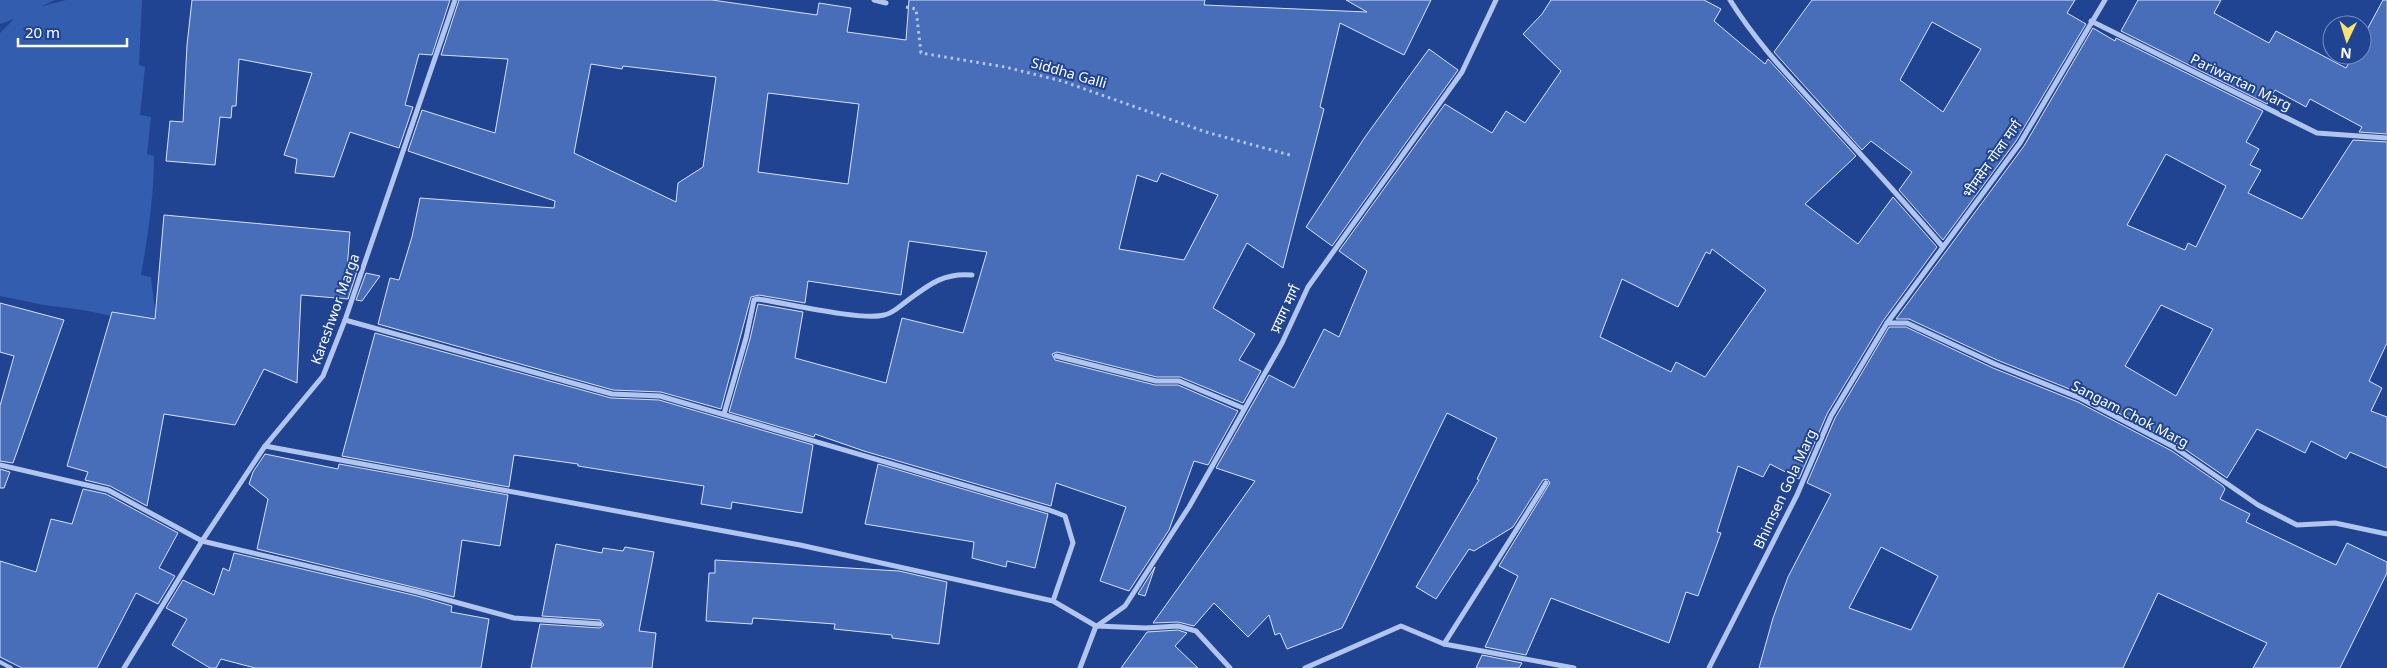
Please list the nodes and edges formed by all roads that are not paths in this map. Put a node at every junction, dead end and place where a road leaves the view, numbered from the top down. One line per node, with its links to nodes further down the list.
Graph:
1 (454, 0): 11 (street, Kareshwor Marga)
2 (874, 0): 6 (street)
3 (1496, 0): 14 (street, प्रयाग मार्ग)
4 (1730, 0): 9 (street)
5 (2105, 0): 7 (street, भीमसेन गोला मार्ग)
6 (886, 3)
7 (2092, 21): 8 (street, Pariwartan Marg); 9 (street, भीमसेन गोला मार्ग)
8 (2387, 138)
9 (1943, 246): 12 (street, भीमसेन गोला मार्ग)
10 (972, 275): 15 (street)
11 (345, 320): 15 (street); 16 (street, Kareshwor Marga)
12 (1887, 323): 19 (street, Sangam Chok Marg); 32 (street, Bhimsen Gola Marg)
13 (1056, 356): 14 (street)
14 (1243, 408): 23 (street, प्रयाग मार्ग)
15 (724, 414): 21 (street)
16 (265, 446): 20 (street, Kareshwor Marga); 21 (street)
17 (0, 466): 20 (street)
18 (1546, 482): 24 (street)
19 (2387, 534)
20 (202, 540): 22 (street); 27 (street, Kareshwor Marga)
21 (1053, 601): 23 (street)
22 (600, 624)
23 (1096, 626): 28 (street); 29 (street)
24 (1444, 644): 30 (street); 31 (street)
25 (0, 662): 26 (lane)
26 (11, 668)
27 (124, 668)
28 (1080, 668)
29 (1230, 668)
30 (1306, 668)
31 (1574, 668)
32 (1709, 668)

